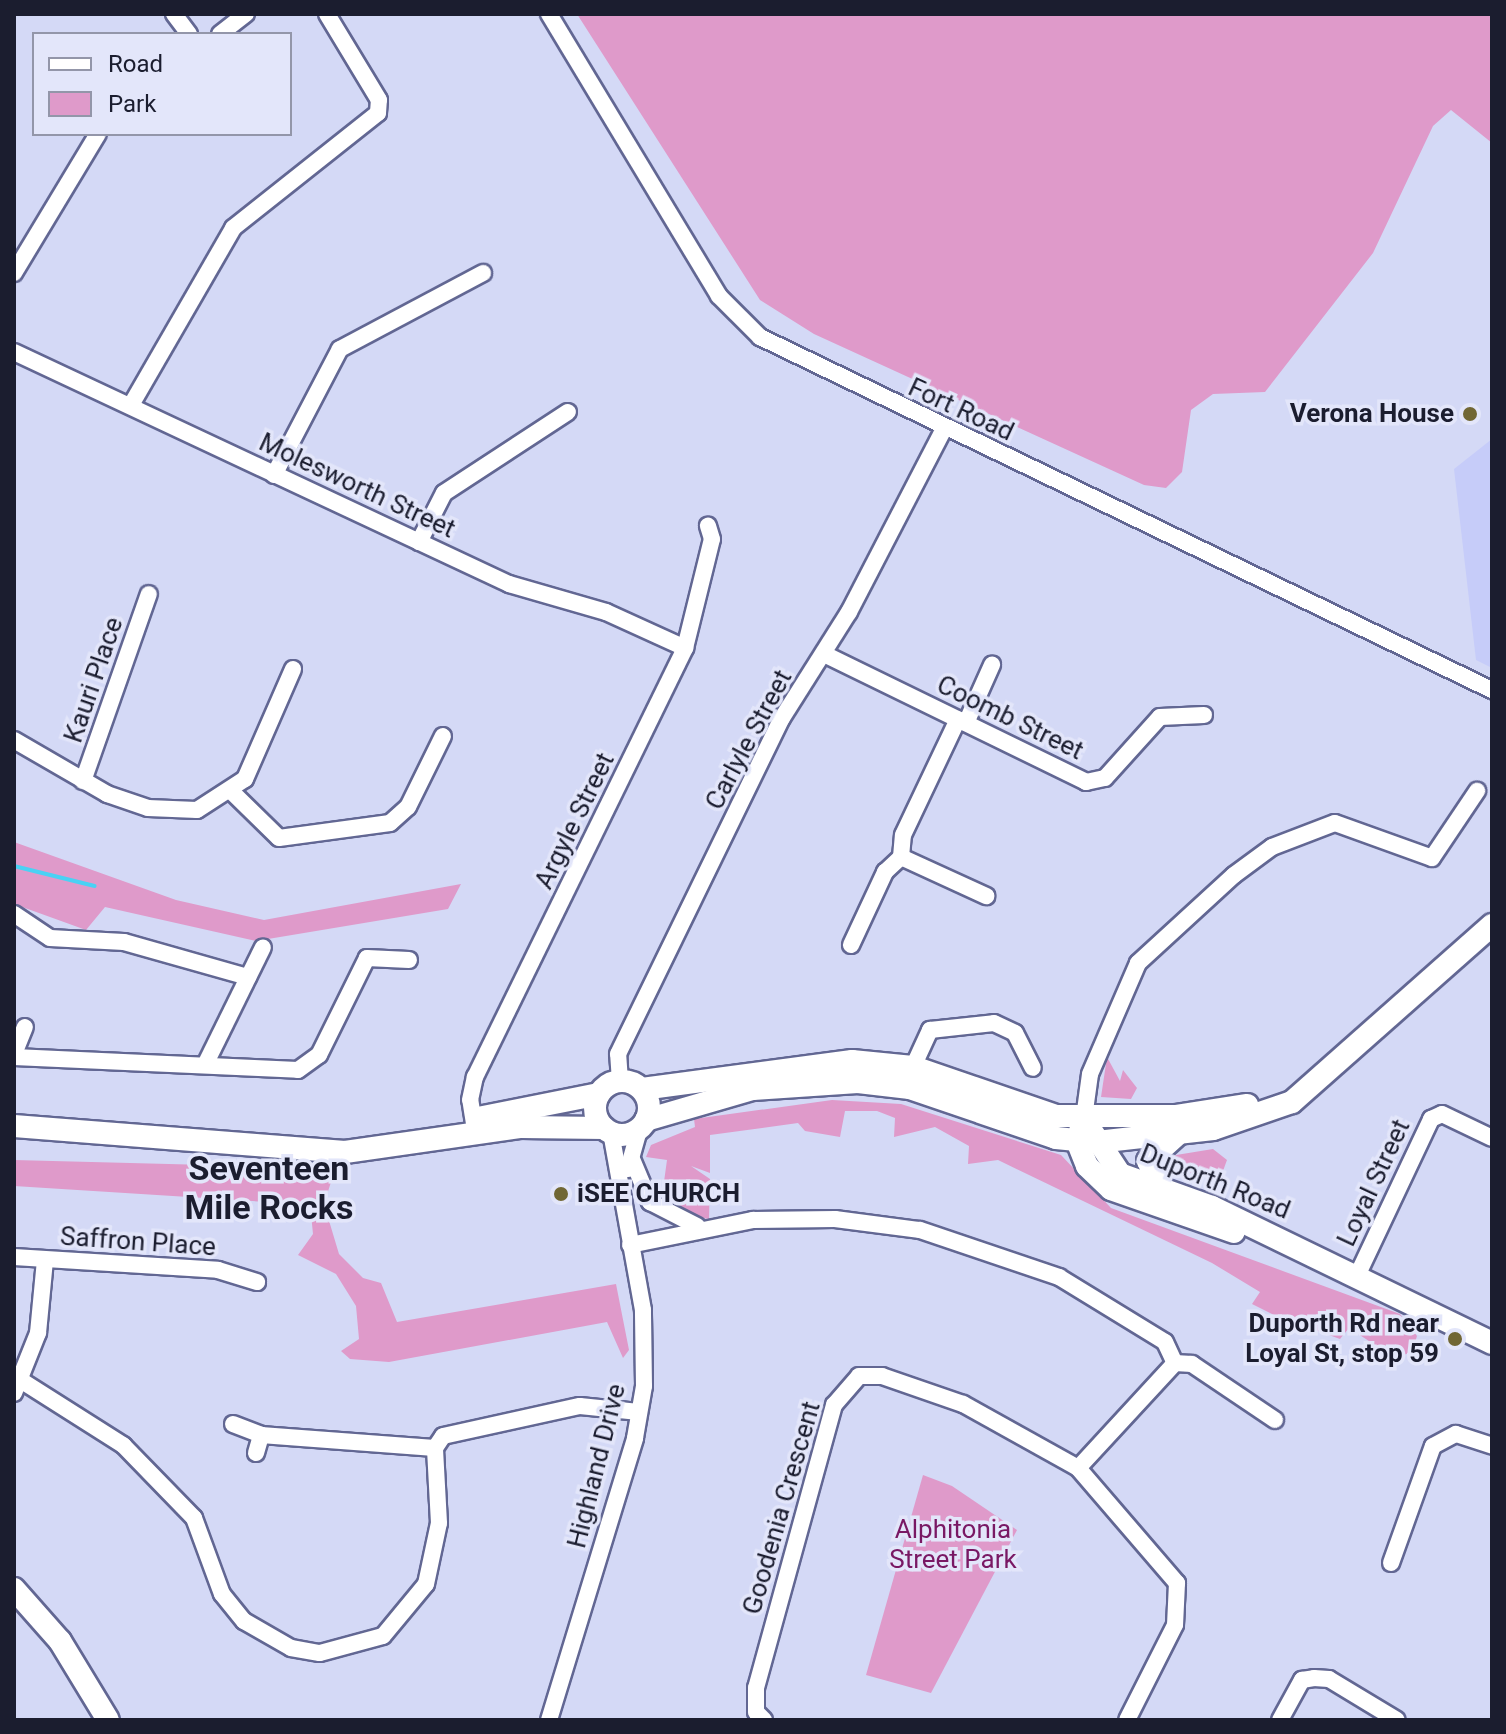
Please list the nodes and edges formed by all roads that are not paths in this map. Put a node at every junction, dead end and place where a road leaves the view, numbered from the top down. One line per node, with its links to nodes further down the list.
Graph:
1 (174, 14): 5 (street)
2 (246, 14): 6 (street)
3 (327, 14): 12 (street)
4 (549, 14): 14 (street, Fort Road)
5 (188, 32)
6 (223, 32)
7 (97, 136): 8 (street)
8 (19, 254): 9 (street)
9 (14, 273)
10 (483, 273): 15 (street)
11 (14, 352): 12 (street, Molesworth Street)
12 (131, 405): 15 (street, Molesworth Street)
13 (568, 412): 17 (street)
14 (944, 429): 20 (street, Carlyle Street); 23 (street, Fort Road)
15 (274, 475): 17 (street, Molesworth Street)
16 (708, 526): 19 (street, Argyle Street)
17 (419, 542): 19 (street, Molesworth Street)
18 (149, 594): 28 (street, Kauri Place)
19 (685, 648): 50 (street, Argyle Street)
20 (824, 654): 25 (street, Coomb Street); 44 (street, Carlyle Street)
21 (992, 665): 25 (street)
22 (293, 669): 30 (street)
23 (1492, 690)
24 (1204, 715): 25 (street, Coomb Street)
25 (962, 721): 31 (street)
26 (443, 736): 30 (street)
27 (14, 740): 28 (street)
28 (83, 781): 30 (street)
29 (1477, 791): 48 (street)
30 (233, 793)
31 (901, 857): 32 (street); 35 (street)
32 (986, 896)
33 (14, 914): 38 (street)
34 (1492, 925): 45 (main road)
35 (851, 945)
36 (263, 947): 38 (street)
37 (409, 960): 41 (street)
38 (248, 977): 41 (street)
39 (25, 1027): 40 (street)
40 (14, 1055): 41 (street)
41 (205, 1065)
42 (913, 1067): 43 (street); 46 (main road); 48 (main road)
43 (1033, 1068)
44 (620, 1081): 46 (main road); 47 (main road)
45 (1305, 1086): 48 (main road); 53 (main road)
46 (642, 1089): 49 (main road)
47 (599, 1094): 50 (main road); 52 (main road)
48 (1084, 1118): 55 (main road)
49 (643, 1125): 52 (main road); 55 (main road); 56 (street, Highland Drive)
50 (474, 1126): 51 (main road); 52 (main road)
51 (15, 1127)
52 (607, 1130): 57 (street, Highland Drive)
53 (1176, 1135): 55 (main road); 58 (main road)
54 (1492, 1138): 64 (street, Loyal Street)
55 (1087, 1141): 58 (main road, Duporth Road); 62 (main road, Duporth Road)
56 (632, 1159): 57 (street, Highland Drive); 59 (street)
57 (622, 1186): 60 (street, Highland Drive)
58 (1162, 1191): 62 (main road, Duporth Road)
59 (703, 1226): 60 (street); 67 (street)
60 (630, 1245): 69 (street, Highland Drive)
61 (14, 1257): 63 (street, Saffron Place)
62 (1307, 1257): 64 (main road, Duporth Road)
63 (45, 1260): 65 (street, Saffron Place); 68 (street)
64 (1356, 1278): 66 (main road, Duporth Road)
65 (257, 1282)
66 (1492, 1343)
67 (1175, 1363): 70 (street); 76 (street)
68 (18, 1387): 74 (street)
69 (639, 1412): 74 (street); 79 (street, Highland Drive)
70 (1275, 1420)
71 (233, 1424): 72 (street)
72 (261, 1435): 74 (street); 75 (street)
73 (1492, 1446): 77 (street)
74 (435, 1448)
75 (256, 1453)
76 (1078, 1468): 81 (street, Goodenia Crescent); 82 (street, Goodenia Crescent)
77 (1391, 1563)
78 (14, 1589): 80 (main road)
79 (553, 1715)
80 (108, 1720)
81 (764, 1720)
82 (1127, 1720)
83 (1280, 1720): 84 (street)
84 (1397, 1720)

